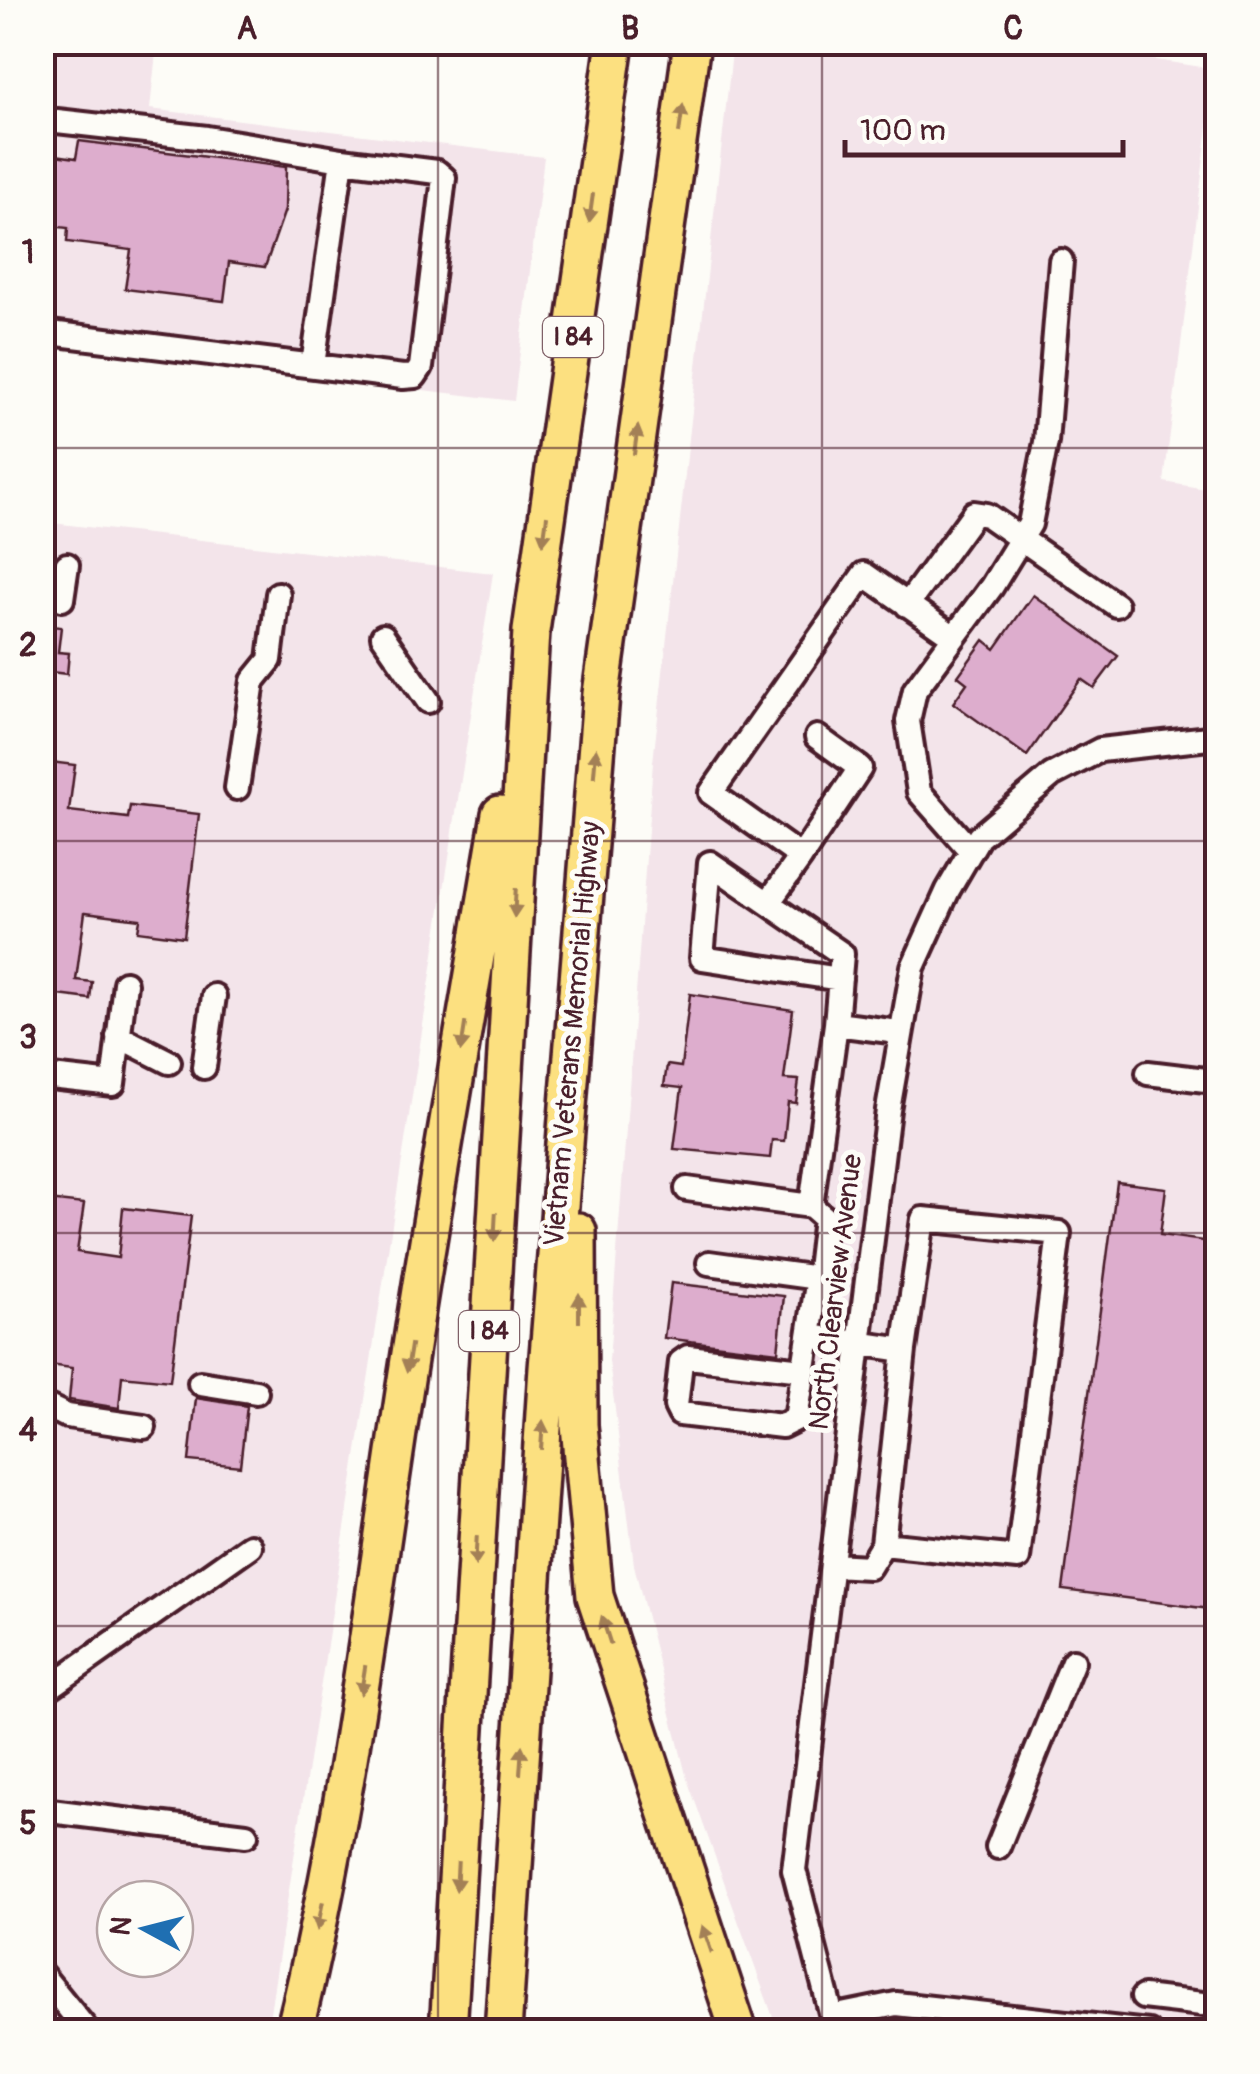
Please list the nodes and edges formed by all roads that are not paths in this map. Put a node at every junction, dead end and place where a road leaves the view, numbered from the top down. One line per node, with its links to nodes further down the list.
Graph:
1 (615, 42): 14 (highway, I 84, one-way to 14)
2 (692, 42): 32 (highway, Vietnam Veterans Memorial Highway / I 84, one-way to 2)
3 (42, 124): 4 (street)
4 (342, 160): 7 (street); 7 (street)
5 (1061, 262): 8 (street)
6 (42, 332): 7 (street)
7 (313, 366)
8 (1022, 538): 12 (street); 13 (street); 16 (street)
9 (67, 565): 11 (street)
10 (278, 594): 20 (street)
11 (62, 599)
12 (907, 605): 16 (street); 22 (street)
13 (1116, 605)
14 (531, 630): 61 (highway, one-way to 61); 62 (highway, I 84, one-way to 62)
15 (383, 636): 17 (street)
16 (954, 637): 21 (street)
17 (428, 700)
18 (817, 737): 22 (street)
19 (1218, 737): 21 (street, North Clearview Avenue)
20 (236, 788)
21 (971, 851): 28 (street, North Clearview Avenue)
22 (801, 857): 23 (street)
23 (768, 903): 24 (street); 24 (street)
24 (840, 979): 27 (street)
25 (126, 984): 29 (street)
26 (214, 996): 31 (street)
27 (836, 1024): 28 (street); 37 (street)
28 (898, 1032): 41 (street, North Clearview Avenue)
29 (118, 1036): 30 (street); 34 (street)
30 (169, 1062)
31 (204, 1067)
32 (570, 1069): 63 (highway, Vietnam Veterans Memorial Highway / I 84, one-way to 32); 64 (highway, one-way to 32)
33 (1148, 1072): 35 (street)
34 (42, 1076)
35 (1206, 1080)
36 (687, 1190): 37 (street)
37 (812, 1206): 39 (street)
38 (709, 1263): 39 (street)
39 (818, 1278): 40 (street)
40 (809, 1336): 41 (street); 43 (street)
41 (860, 1344): 42 (street); 50 (street, North Clearview Avenue)
42 (904, 1350): 48 (street); 48 (street)
43 (804, 1370): 43 (street)
44 (200, 1383): 45 (street)
45 (256, 1392)
46 (42, 1404): 47 (street)
47 (144, 1427)
48 (883, 1544): 50 (street)
49 (250, 1546): 52 (street)
50 (832, 1565): 59 (street, North Clearview Avenue)
51 (1073, 1661): 55 (street)
52 (46, 1690)
53 (42, 1810): 54 (street)
54 (246, 1835)
55 (998, 1848)
56 (42, 1975): 60 (street)
57 (1144, 1997): 58 (street)
58 (1202, 2004)
59 (834, 2024): 65 (street)
60 (88, 2032)
61 (294, 2032)
62 (448, 2032)
63 (503, 2032)
64 (738, 2032)
65 (1148, 2032)

